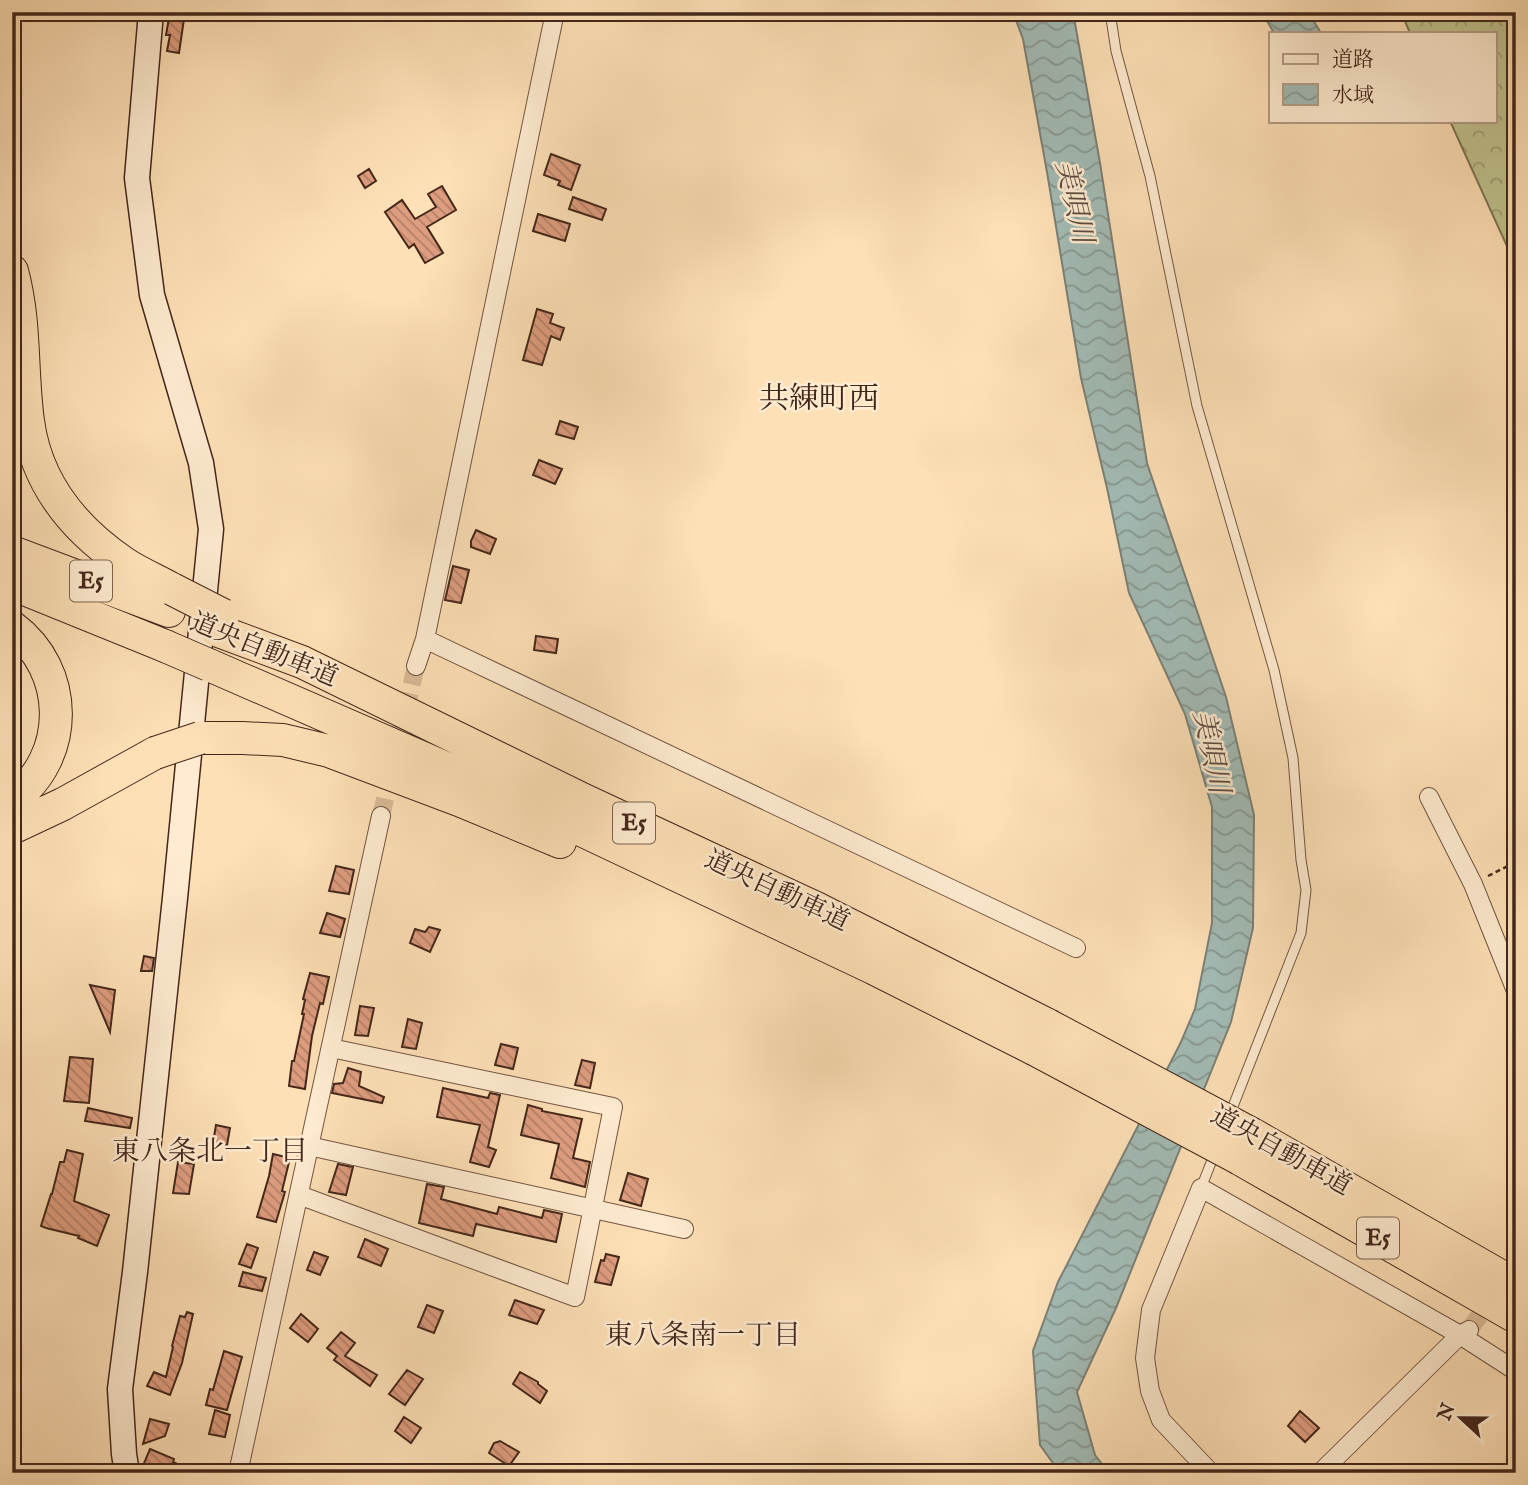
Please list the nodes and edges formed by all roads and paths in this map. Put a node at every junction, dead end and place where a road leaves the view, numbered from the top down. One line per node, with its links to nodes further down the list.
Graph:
1 (151, 12): 32 (street)
2 (555, 12): 9 (street)
3 (1111, 12): 22 (lane)
4 (12, 271): 7 (highway)
5 (12, 552): 7 (highway, 道央自動車道 / E5)
6 (12, 584): 18 (highway, 道央自動車道 / E5, bridge)
7 (171, 600): 20 (highway, 道央自動車道 / E5)
8 (12, 627): 12 (highway)
9 (425, 639): 10 (street); 17 (street)
10 (416, 666)
11 (1429, 797): 16 (street)
12 (12, 800)
13 (381, 817): 21 (street)
14 (12, 828): 18 (highway, bridge)
15 (1516, 862): 16 (path)
16 (1473, 884): 19 (street)
17 (1076, 948)
18 (873, 968): 20 (highway, 道央自動車道 / E5)
19 (1516, 991)
20 (1041, 1037): 22 (highway, 道央自動車道 / E5, bridge)
21 (331, 1048): 23 (street); 26 (street)
22 (1235, 1138): 24 (lane); 28 (highway, 道央自動車道 / E5); 29 (highway, 道央自動車道 / E5)
23 (310, 1146): 25 (street); 26 (street)
24 (1201, 1188): 30 (street); 34 (street)
25 (299, 1195): 26 (street); 33 (street)
26 (593, 1208): 27 (street)
27 (684, 1229)
28 (1516, 1285)
29 (1516, 1317)
30 (1464, 1333): 31 (street); 35 (street)
31 (1516, 1371)
32 (127, 1473)
33 (238, 1473)
34 (1211, 1473)
35 (1320, 1473)

